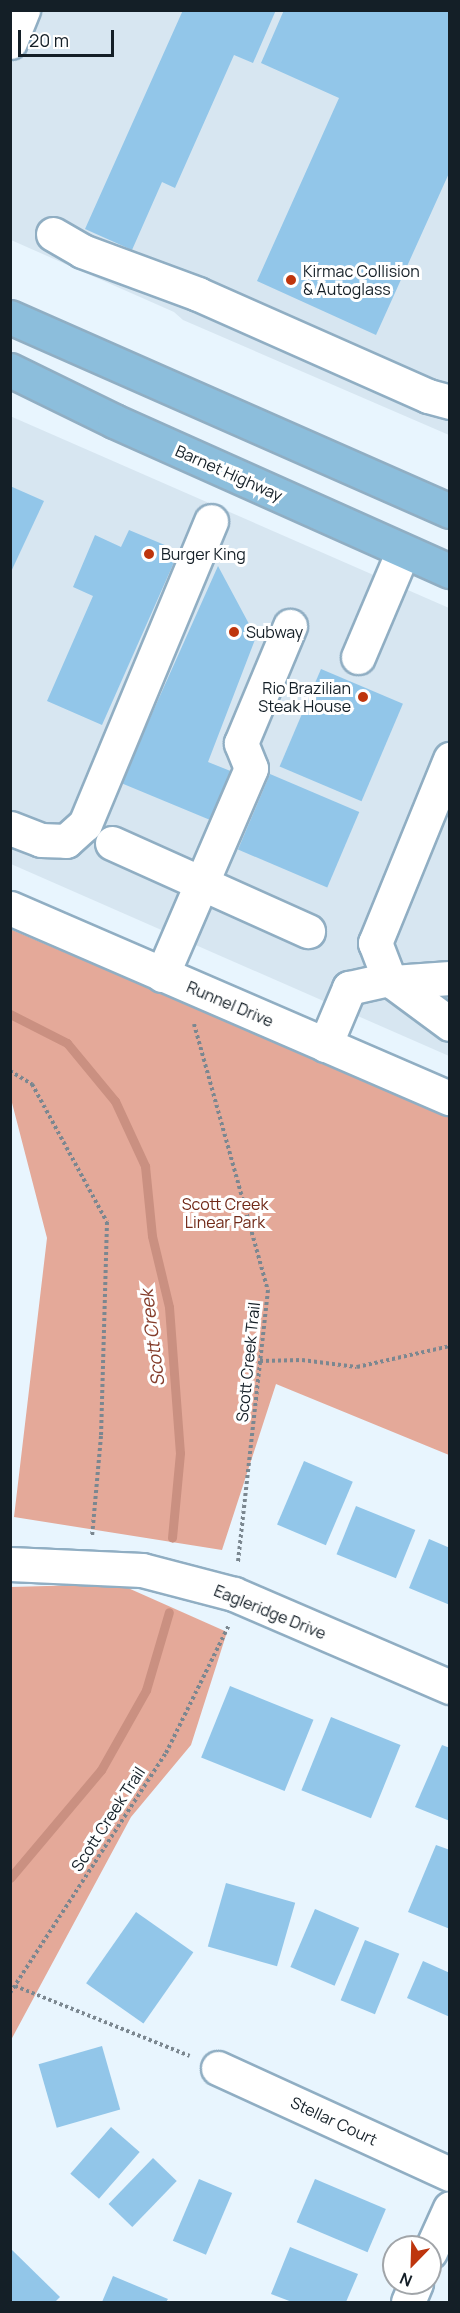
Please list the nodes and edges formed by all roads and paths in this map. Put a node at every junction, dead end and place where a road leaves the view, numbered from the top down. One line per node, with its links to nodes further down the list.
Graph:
1 (23, 10): 2 (street)
2 (10, 42)
3 (53, 234): 6 (street)
4 (10, 317): 7 (main road)
5 (10, 370): 9 (main road, Barnet Highway)
6 (450, 402)
7 (450, 511)
8 (211, 521): 14 (street)
9 (403, 551): 10 (main road, Barnet Highway); 12 (street)
10 (450, 571)
11 (290, 626): 16 (street)
12 (358, 657)
13 (450, 759): 21 (street)
14 (10, 828)
15 (112, 843): 16 (street)
16 (201, 884): 18 (street); 20 (street)
17 (10, 908): 20 (street, Runnel Drive)
18 (308, 931)
19 (450, 978): 21 (street)
20 (173, 979): 23 (street, Runnel Drive); 27 (path, Scott Creek Trail)
21 (391, 980): 22 (street); 23 (street)
22 (450, 1024)
23 (325, 1045): 25 (street, Runnel Drive)
24 (10, 1071): 28 (path)
25 (450, 1098)
26 (450, 1346): 27 (path)
27 (260, 1361): 30 (path, Scott Creek Trail)
28 (92, 1540)
29 (10, 1564): 32 (street, Eagleridge Drive)
30 (237, 1573)
31 (229, 1621): 33 (path, Scott Creek Trail)
32 (450, 1687)
33 (15, 1986): 34 (path, Scott Creek Trail); 35 (path)
34 (10, 1993)
35 (218, 2068): 36 (street, Stellar Court)
36 (450, 2174)
37 (450, 2208): 38 (street)
38 (438, 2235)

